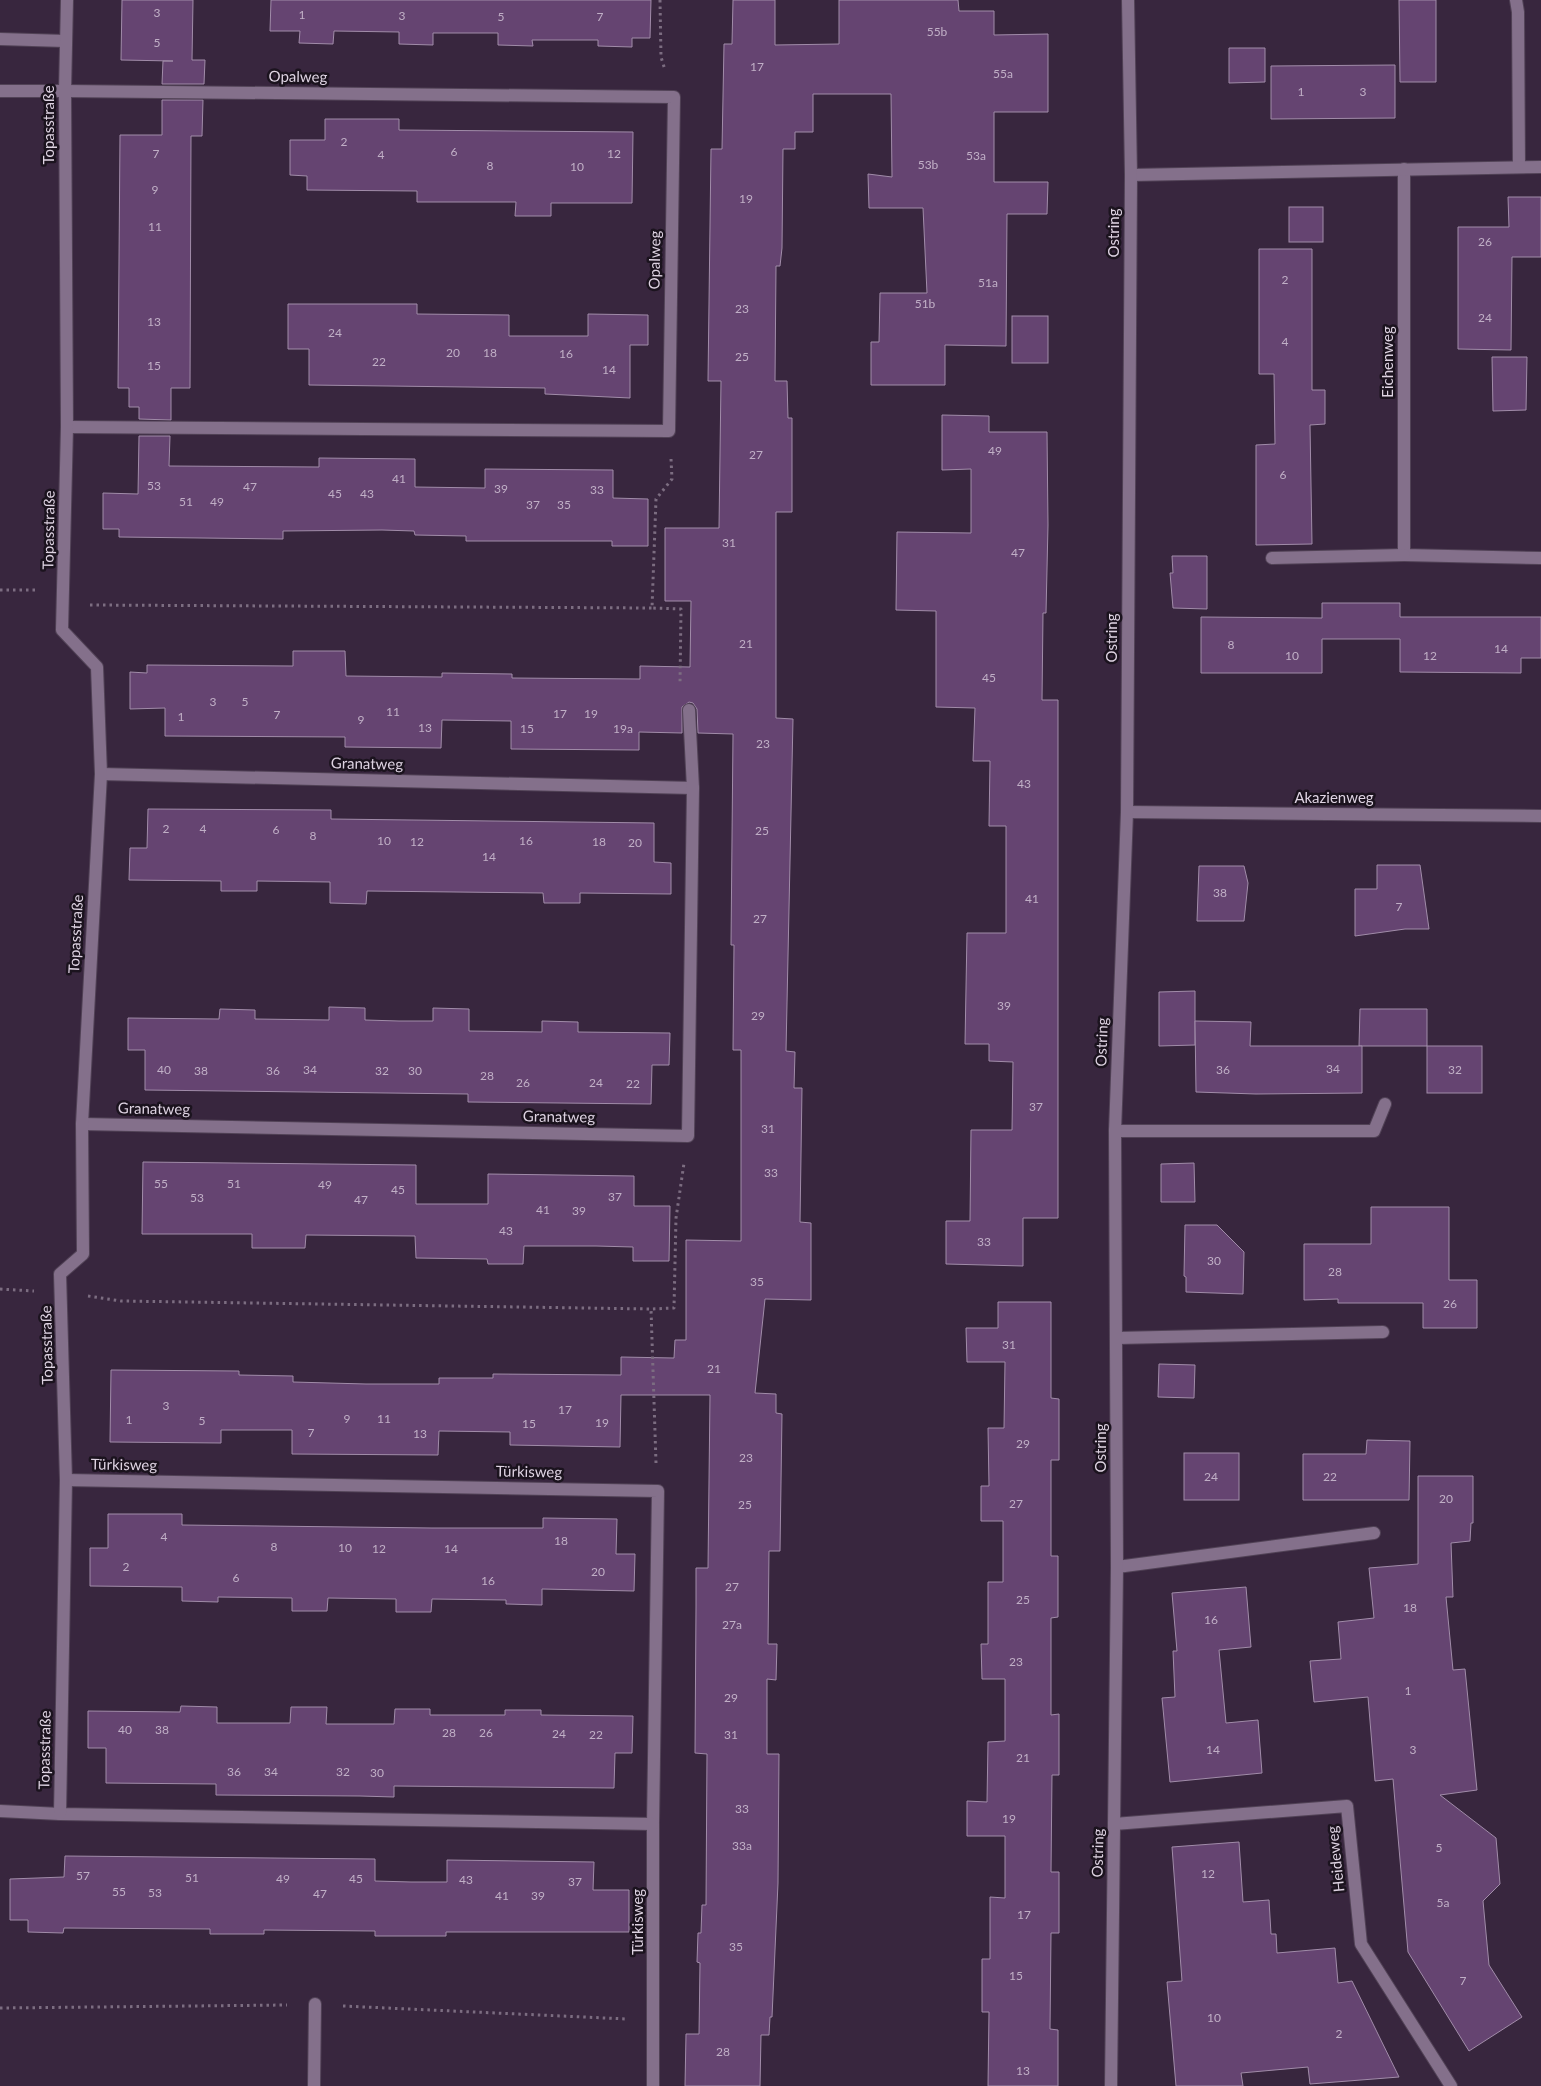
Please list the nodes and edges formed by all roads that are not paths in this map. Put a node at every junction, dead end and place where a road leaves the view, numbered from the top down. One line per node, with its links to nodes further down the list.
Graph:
1 (67, 0): 5 (street, Topasstraße)
2 (1128, 0): 11 (street, Ostring)
3 (1516, 0): 8 (street)
4 (0, 40): 5 (street)
5 (65, 41): 7 (street, Topasstraße)
6 (0, 91): 7 (street, Opalweg)
7 (65, 91): 12 (street, Topasstraße); 12 (street, Opalweg)
8 (1519, 167): 9 (street); 10 (street)
9 (1541, 167)
10 (1404, 169): 11 (street); 13 (street, Eichenweg)
11 (1131, 175): 19 (street, Ostring)
12 (67, 427): 17 (street, Topasstraße)
13 (1404, 555): 14 (street); 15 (street)
14 (1272, 558)
15 (1541, 558)
16 (690, 710): 18 (street)
17 (101, 774): 18 (street, Granatweg); 22 (street, Topasstraße)
18 (693, 788): 22 (street, Granatweg)
19 (1127, 812): 20 (street, Akazienweg); 23 (street, Ostring)
20 (1541, 816)
21 (1385, 1104): 23 (street)
22 (82, 1124): 26 (street, Topasstraße)
23 (1115, 1131): 25 (street, Ostring)
24 (1383, 1332): 25 (street)
25 (1117, 1338): 28 (street, Ostring)
26 (66, 1480): 30 (street, Topasstraße); 31 (street, Türkisweg)
27 (1374, 1533): 28 (street)
28 (1117, 1567): 32 (street, Ostring)
29 (0, 1811): 30 (street)
30 (60, 1814): 31 (street)
31 (654, 1824): 35 (street, Türkisweg)
32 (1114, 1824): 36 (street, Ostring); 37 (street, Heideweg)
33 (315, 2004): 34 (street)
34 (314, 2086)
35 (653, 2086)
36 (1111, 2086)
37 (1451, 2086)

